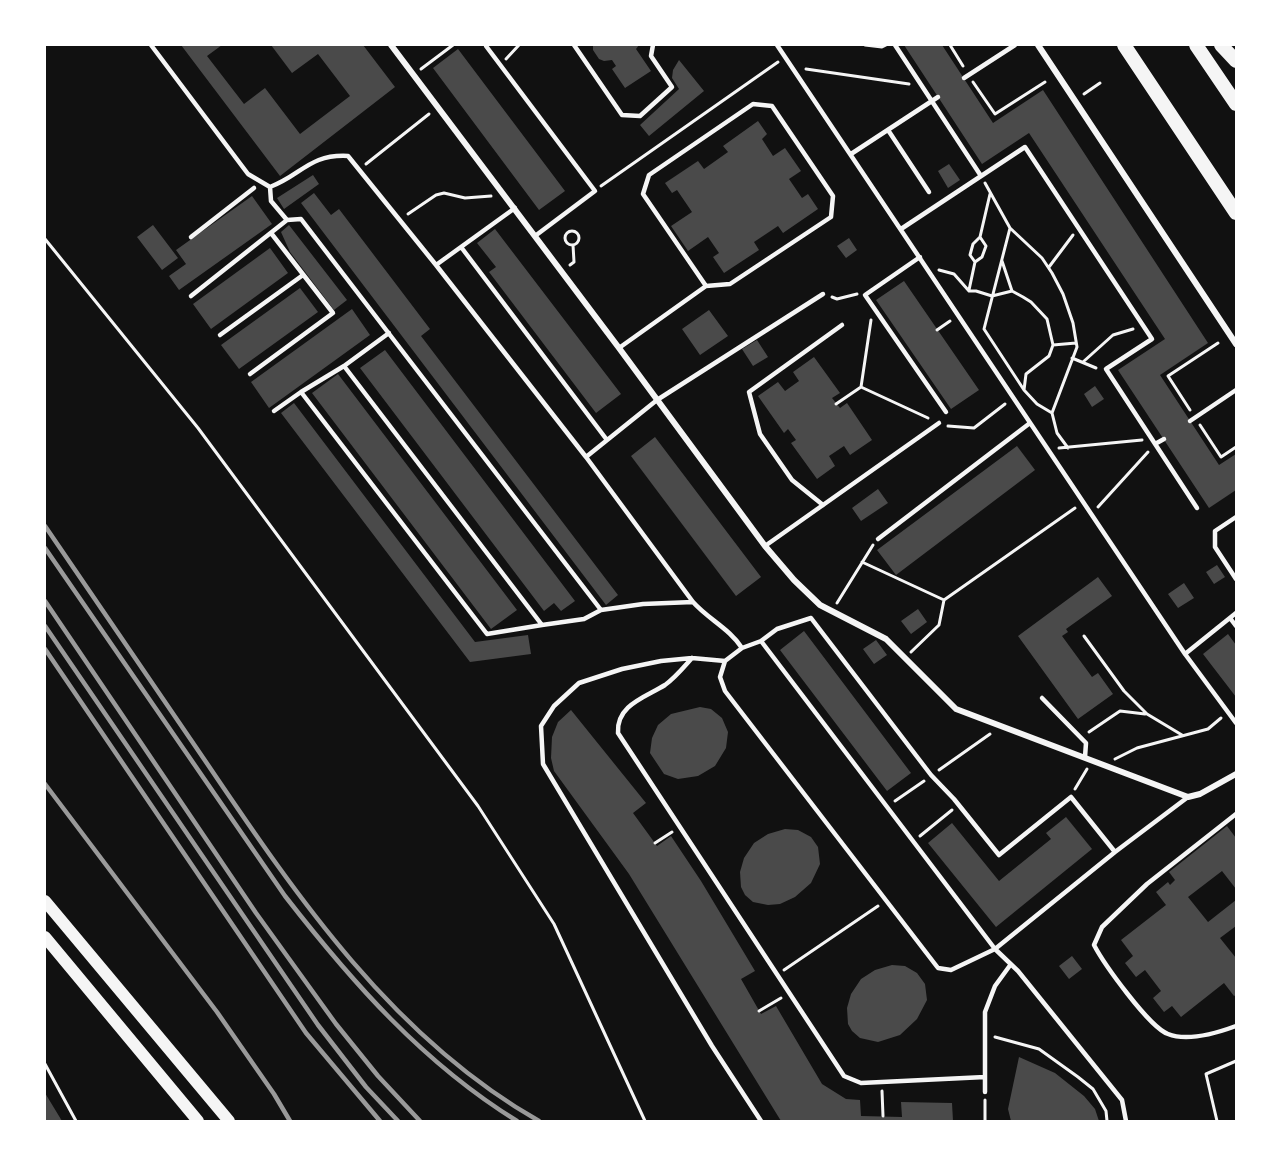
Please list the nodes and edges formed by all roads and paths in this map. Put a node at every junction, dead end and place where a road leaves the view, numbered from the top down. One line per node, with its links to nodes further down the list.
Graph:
1 (151, 45): 36 (lane)
2 (391, 45): 22 (street)
3 (453, 45): 22 (path)
4 (519, 45): 20 (path)
5 (574, 45): 6 (lane)
6 (653, 45)
7 (777, 45): 18 (lane)
8 (865, 45): 9 (path)
9 (887, 45)
10 (895, 45): 25 (lane)
11 (950, 45): 23 (path)
12 (1015, 45): 23 (lane)
13 (1038, 45): 80 (street)
14 (1124, 45): 43 (main road)
15 (1196, 45): 28 (main road)
16 (1221, 45): 19 (main road)
17 (486, 46): 20 (lane)
18 (785, 57): 21 (lane); 38 (path)
19 (1236, 61)
20 (501, 65): 38 (lane)
21 (792, 66): 25 (path); 33 (lane)
22 (414, 74): 29 (street)
23 (967, 77): 24 (path)
24 (1045, 82)
25 (922, 87): 27 (lane)
26 (938, 97): 27 (lane)
27 (932, 101): 30 (lane); 35 (lane)
28 (1236, 104)
29 (438, 107): 31 (path); 41 (street)
30 (888, 130): 33 (lane); 39 (lane)
31 (396, 141): 32 (path); 34 (path)
32 (399, 145)
33 (851, 154): 48 (lane)
34 (359, 170): 36 (lane); 45 (lane)
35 (981, 176): 46 (path); 47 (lane); 48 (lane)
36 (270, 187): 44 (lane)
37 (254, 188): 51 (lane)
38 (595, 191): 50 (lane)
39 (929, 192)
40 (991, 192): 52 (path)
41 (505, 195): 42 (street); 45 (path)
42 (515, 208): 50 (street); 55 (lane)
43 (1236, 213)
44 (287, 220): 49 (lane); 76 (lane)
45 (399, 220): 59 (lane)
46 (1010, 228): 57 (path); 61 (path)
47 (1078, 228): 61 (path); 74 (lane)
48 (901, 229): 56 (lane)
49 (271, 233): 63 (lane); 69 (lane)
50 (535, 236): 62 (street)
51 (191, 237)
52 (980, 237): 58 (path); 58 (path)
53 (45, 239): 170 (path)
54 (573, 245): 54 (path); 62 (path)
55 (461, 247): 59 (lane); 101 (lane)
56 (920, 257): 60 (lane); 68 (lane)
57 (1002, 260): 66 (path); 70 (path)
58 (975, 262): 65 (path)
59 (436, 265): 106 (lane)
60 (927, 267): 65 (path); 72 (lane)
61 (1048, 267): 83 (path)
62 (562, 271): 82 (street)
63 (303, 275): 77 (lane); 86 (lane)
64 (706, 285): 64 (lane); 82 (lane)
65 (969, 291): 70 (path)
66 (1012, 291): 70 (path); 81 (path)
67 (823, 294): 68 (path); 91 (lane)
68 (865, 295): 94 (lane)
69 (191, 296)
70 (992, 296): 88 (path)
71 (872, 315): 92 (path)
72 (959, 315): 75 (path); 99 (lane)
73 (842, 325): 108 (lane)
74 (1143, 326): 84 (path); 87 (lane)
75 (937, 330)
76 (388, 333): 85 (lane); 118 (lane)
77 (220, 335)
78 (1076, 343): 81 (path)
79 (1218, 343): 96 (path)
80 (1236, 344)
81 (1053, 345): 88 (path)
82 (619, 348): 91 (street)
83 (1072, 358): 84 (path); 95 (path)
84 (1083, 362): 87 (path)
85 (344, 366): 90 (lane); 122 (lane)
86 (250, 374)
87 (1109, 374): 102 (lane)
88 (1024, 390): 95 (path)
89 (1236, 390): 96 (lane)
90 (301, 392): 93 (lane); 122 (lane)
91 (657, 400): 101 (lane); 113 (street)
92 (837, 404)
93 (274, 411)
94 (946, 412)
95 (1052, 413): 104 (path)
96 (1195, 418): 97 (lane); 103 (path)
97 (1190, 421)
98 (939, 423): 108 (lane)
99 (1030, 423): 105 (lane); 112 (lane)
100 (1164, 439): 102 (lane)
101 (607, 440): 106 (lane)
102 (1154, 442): 104 (path); 109 (lane); 110 (path)
103 (1236, 447)
104 (1068, 448): 105 (path)
105 (1048, 449): 107 (lane)
106 (586, 457): 117 (lane)
107 (1083, 502): 110 (lane); 116 (path)
108 (823, 505): 113 (lane)
109 (1197, 507)
110 (1091, 514): 127 (lane)
111 (1236, 517): 115 (lane)
112 (878, 538): 114 (path)
113 (765, 546): 119 (street)
114 (862, 562): 116 (path); 119 (path)
115 (1236, 579)
116 (944, 600): 129 (path)
117 (693, 602): 118 (lane); 126 (lane)
118 (601, 610): 122 (lane)
119 (831, 611): 129 (street)
120 (1236, 613): 121 (lane)
121 (1230, 618): 123 (lane); 127 (lane)
122 (542, 625)
123 (1236, 626)
124 (1084, 636): 132 (path)
125 (761, 641): 126 (lane); 141 (lane); 145 (lane)
126 (742, 648): 130 (lane)
127 (1185, 654): 134 (lane)
128 (692, 658): 130 (lane); 147 (lane); 171 (lane)
129 (905, 658): 135 (street)
130 (725, 661): 154 (lane)
131 (1042, 698): 137 (lane)
132 (1147, 714): 136 (path); 137 (path)
133 (1221, 718): 136 (path)
134 (1236, 723)
135 (1001, 726): 138 (street); 141 (path)
136 (1182, 735): 139 (path)
137 (1080, 738): 138 (lane)
138 (1089, 758): 139 (street); 143 (path)
139 (1103, 764): 142 (street)
140 (1236, 774): 142 (street)
141 (931, 775): 144 (lane); 145 (path)
142 (1188, 796): 150 (lane)
143 (1071, 797): 144 (lane); 150 (lane)
144 (958, 805): 148 (path)
145 (887, 807): 148 (lane)
146 (1236, 814): 159 (lane)
147 (681, 825): 149 (path); 156 (lane)
148 (913, 842): 154 (lane)
149 (655, 843)
150 (1115, 852): 154 (lane)
151 (45, 901): 169 (main road)
152 (871, 911): 156 (path)
153 (45, 937): 168 (main road)
154 (995, 949): 155 (lane)
155 (1011, 964): 160 (lane); 174 (lane)
156 (778, 974): 157 (lane)
157 (790, 993): 158 (path); 164 (lane)
158 (759, 1011)
159 (1236, 1026)
160 (984, 1030): 163 (lane); 173 (path)
161 (1236, 1061): 175 (path)
162 (45, 1064): 167 (path)
163 (985, 1077): 164 (lane); 165 (lane)
164 (881, 1082): 166 (path)
165 (985, 1092): 172 (path)
166 (883, 1116)
167 (76, 1121)
168 (198, 1121)
169 (229, 1121)
170 (645, 1121)
171 (761, 1121)
172 (985, 1121)
173 (1107, 1121)
174 (1126, 1121)
175 (1217, 1121)

